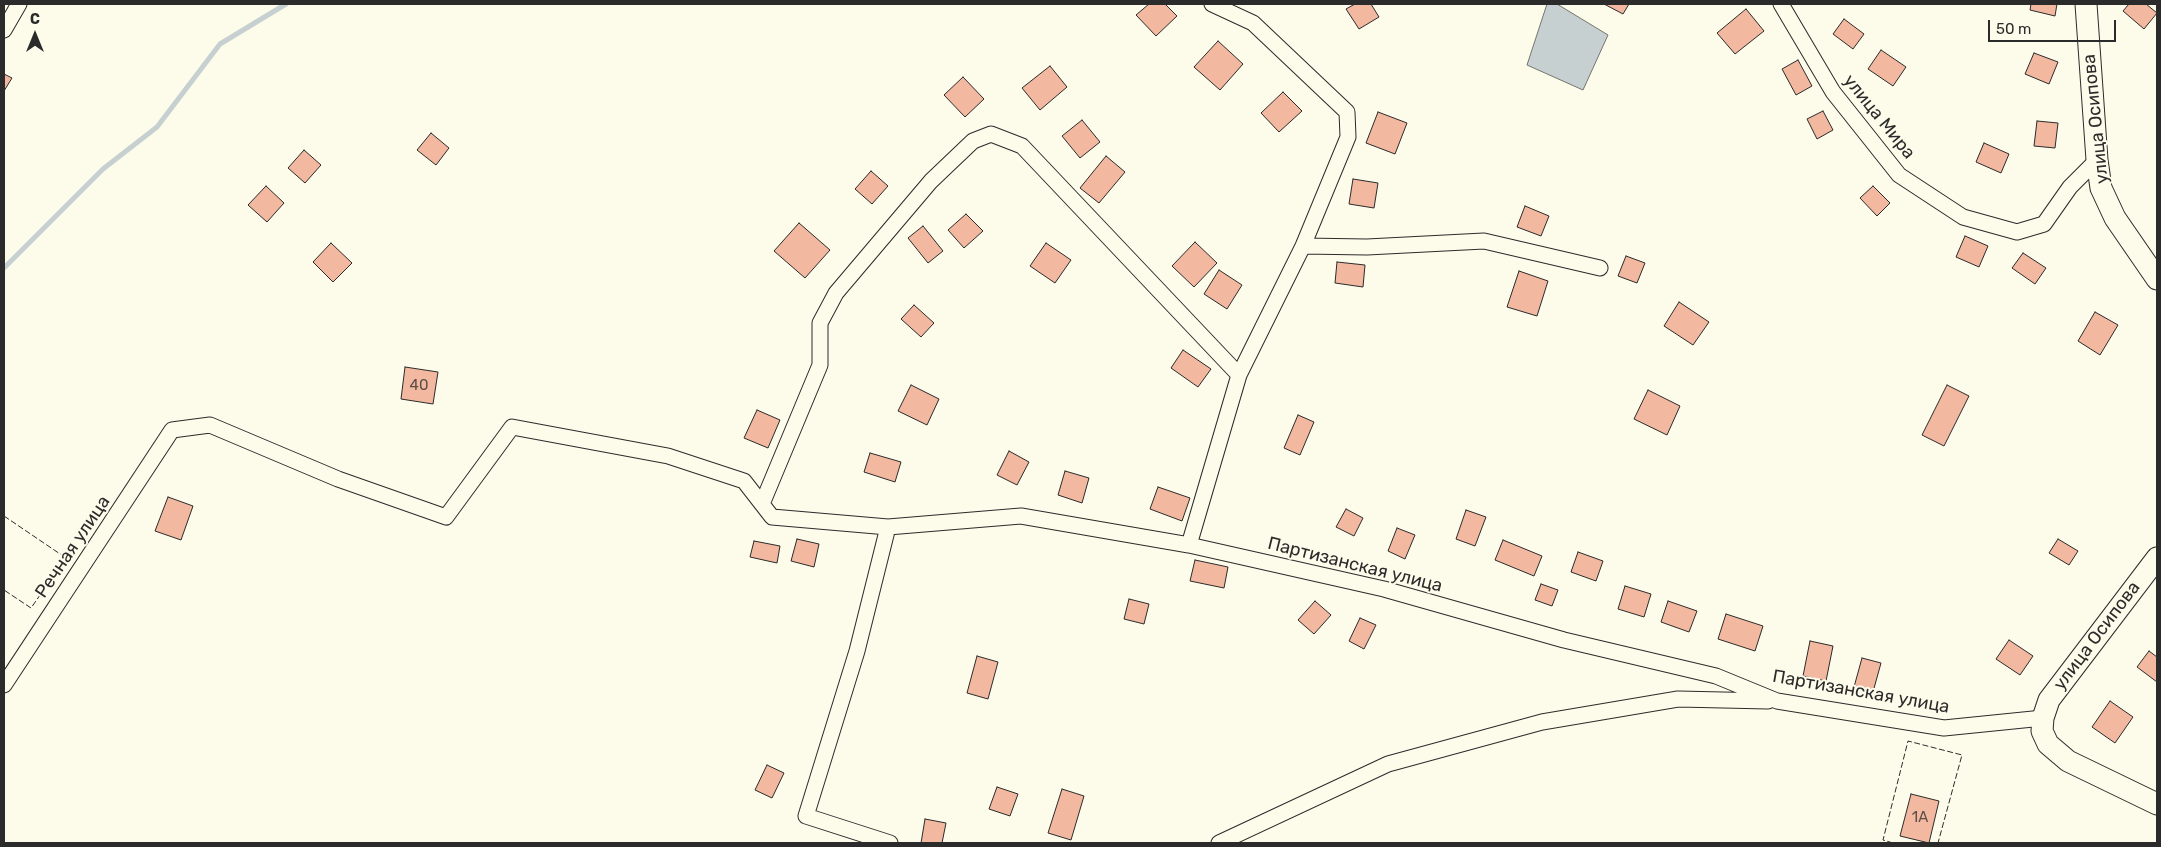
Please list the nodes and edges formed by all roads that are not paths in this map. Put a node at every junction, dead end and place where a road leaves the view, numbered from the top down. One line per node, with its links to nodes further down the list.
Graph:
1 (19, 4): 5 (street)
2 (1212, 4): 7 (street)
3 (1781, 4): 6 (street, улица Мира)
4 (2086, 4): 6 (main road, улица Осипова)
5 (4, 30)
6 (2097, 160): 9 (main road, улица Осипова)
7 (1303, 246): 8 (street); 10 (street)
8 (1600, 268)
9 (2157, 279)
10 (1239, 375): 12 (street); 14 (street)
11 (172, 430): 12 (street, Партизанская улица); 16 (street, Речная улица)
12 (762, 504): 13 (street, Партизанская улица)
13 (888, 527): 14 (street, Партизанская улица); 20 (street)
14 (1189, 545): 17 (street, Партизанская улица)
15 (2157, 558): 18 (main road, улица Осипова)
16 (4, 685)
17 (1777, 701): 18 (street, Партизанская улица); 21 (street)
18 (2043, 718): 19 (main road)
19 (2157, 804)
20 (890, 843)
21 (1219, 843)

